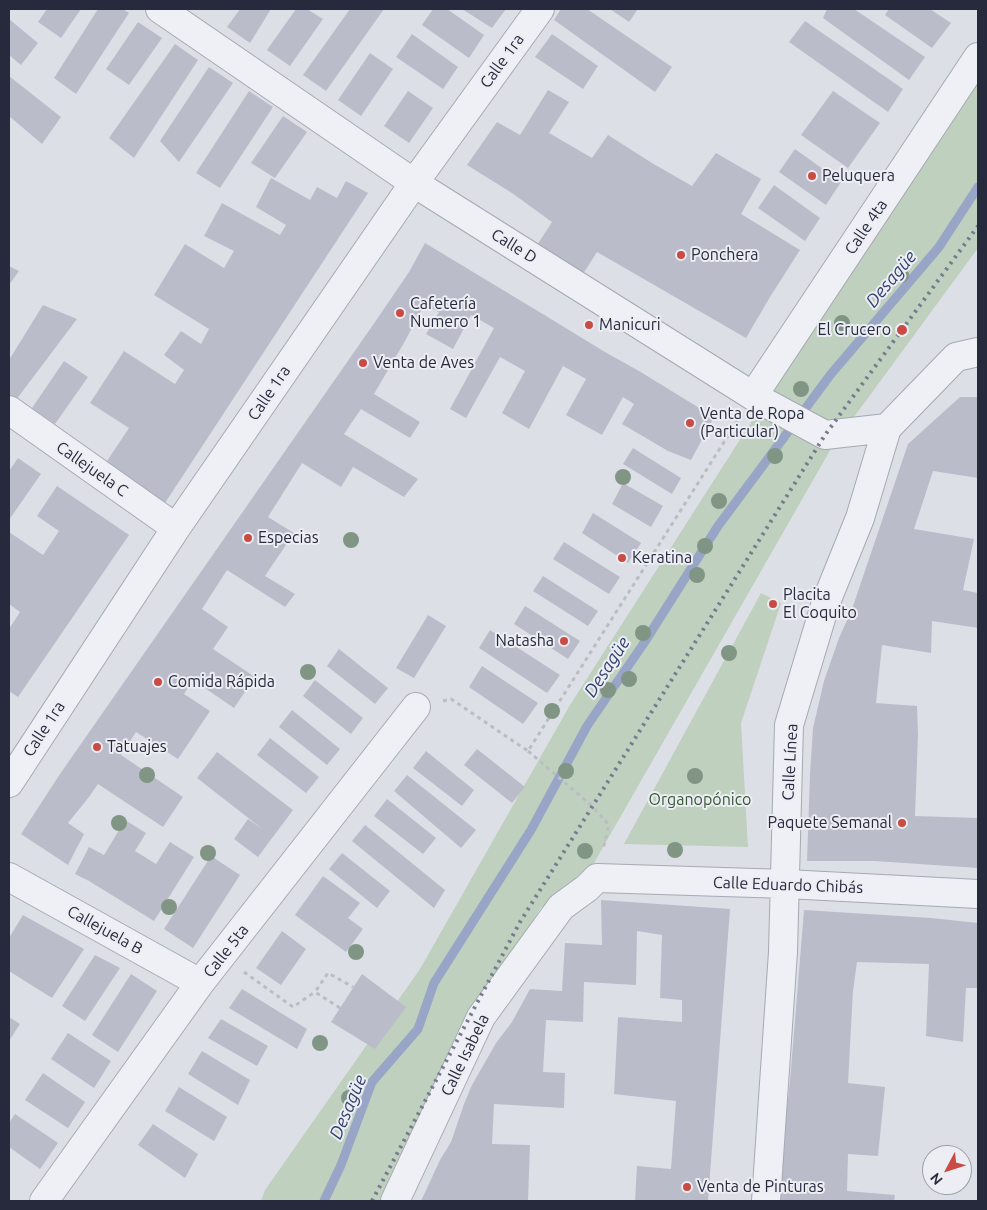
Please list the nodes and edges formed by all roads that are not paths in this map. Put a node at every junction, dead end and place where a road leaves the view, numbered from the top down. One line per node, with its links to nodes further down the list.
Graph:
1 (160, 9): 4 (street, Calle D)
2 (540, 9): 4 (street, Calle 1ra)
3 (978, 58): 6 (street, Calle 4ta)
4 (414, 183): 6 (street, Calle D); 9 (street, Calle 1ra)
5 (978, 352): 8 (street)
6 (763, 402): 8 (street, Calle D)
7 (9, 410): 9 (street, Callejuela C)
8 (887, 428): 14 (street, Calle Línea)
9 (176, 528): 11 (street, Calle 1ra)
10 (416, 707): 16 (street, Calle 5ta)
11 (9, 783)
12 (9, 877): 16 (street, Callejuela B)
13 (597, 878): 14 (street, Calle Eduardo Chibás); 18 (street, Calle Isabela)
14 (786, 884): 15 (street, Calle Eduardo Chibás); 19 (street, Calle Línea)
15 (978, 894)
16 (208, 973): 17 (street, Calle 5ta)
17 (44, 1201)
18 (395, 1201)
19 (766, 1201)

